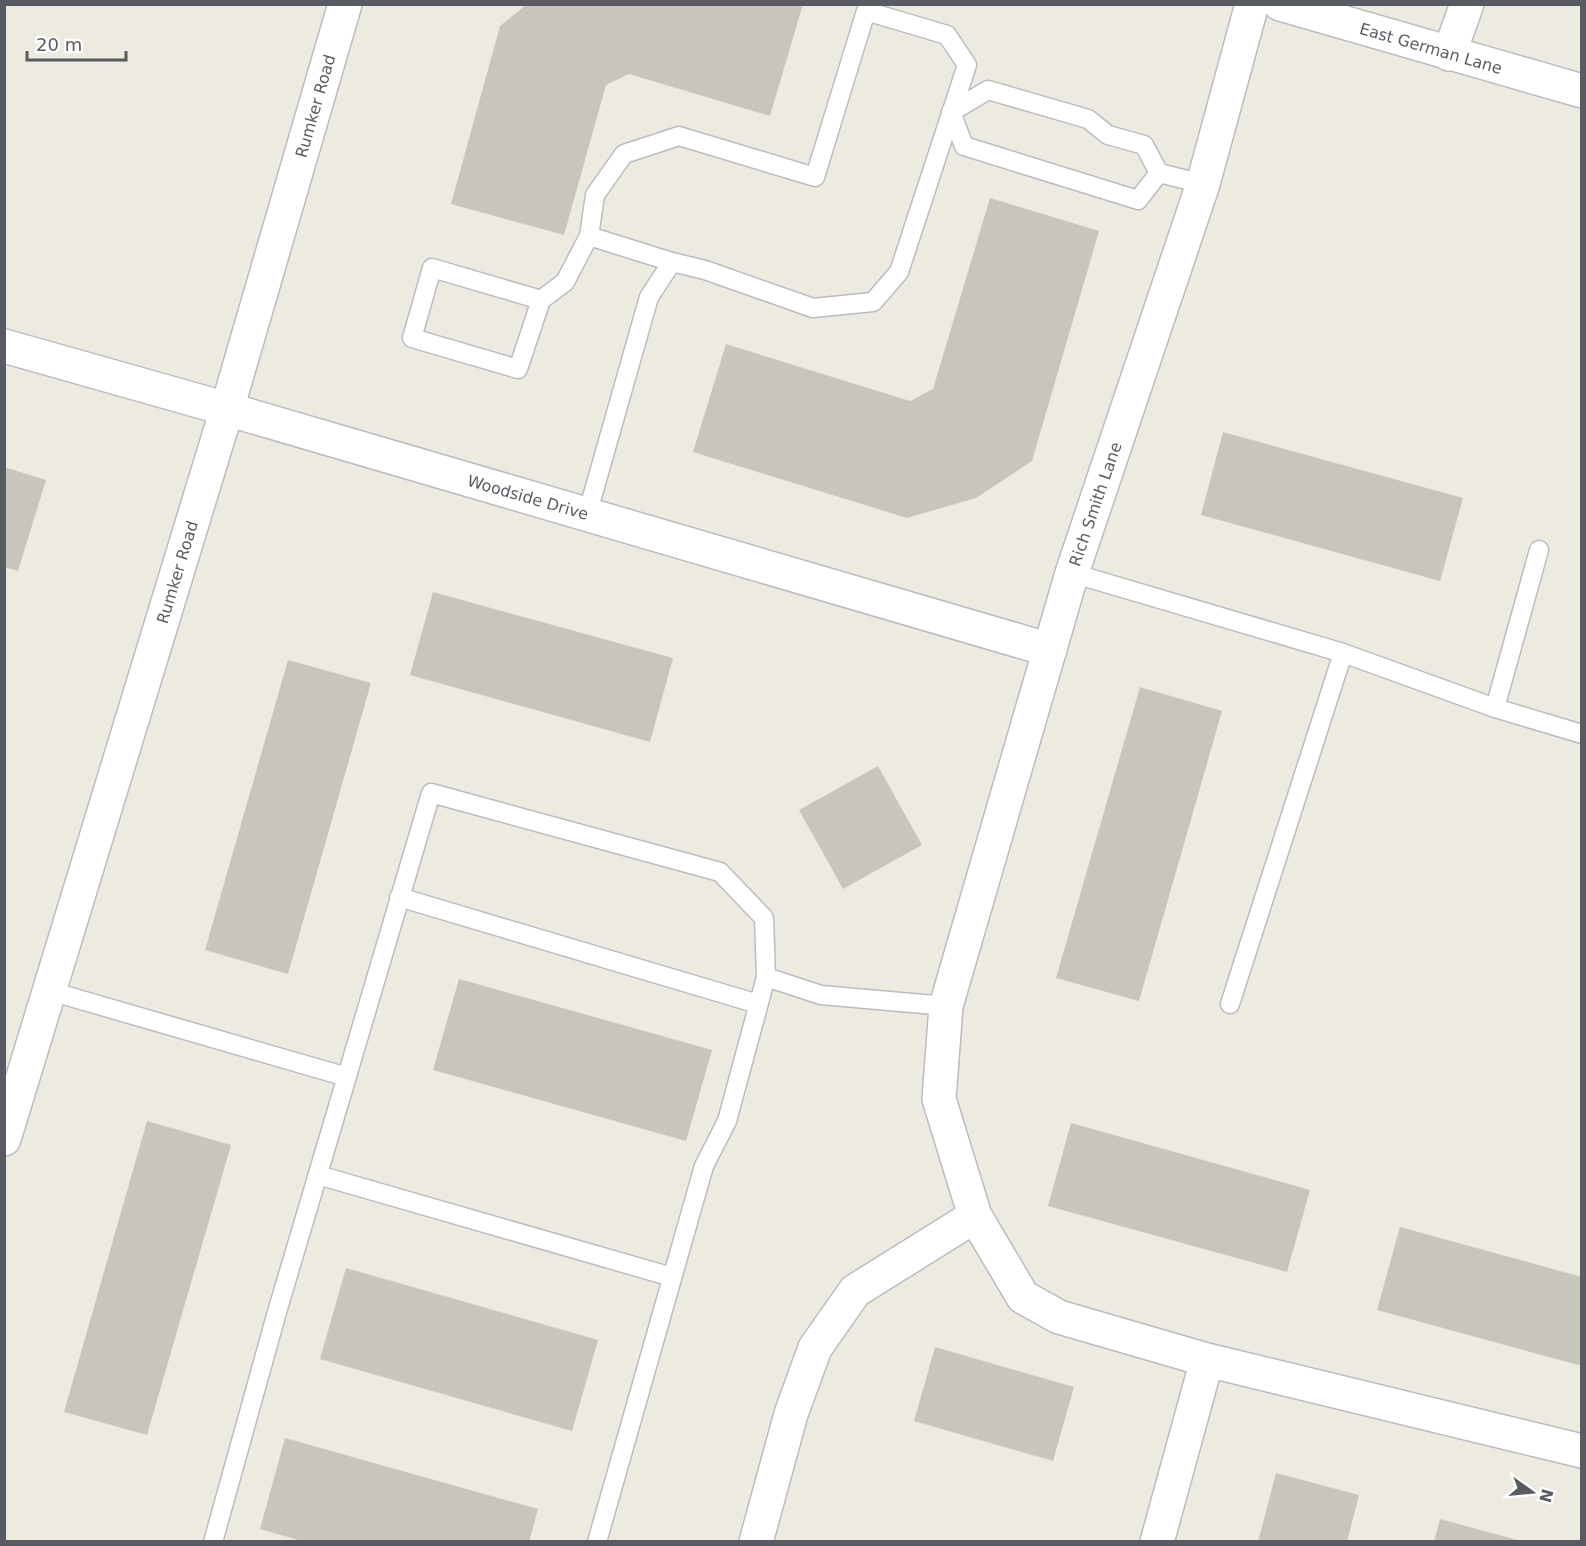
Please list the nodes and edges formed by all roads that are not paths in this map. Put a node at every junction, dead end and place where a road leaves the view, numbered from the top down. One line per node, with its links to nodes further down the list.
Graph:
1 (345, 4): 14 (street, Rumker Road)
2 (1252, 4): 9 (street, Rich Smith Lane)
3 (1280, 4): 5 (street, East German Lane)
4 (1467, 4): 5 (street)
5 (1449, 54): 6 (street, East German Lane)
6 (1581, 91)
7 (951, 112): 8 (lane); 8 (lane); 10 (lane); 11 (lane)
8 (1159, 173): 9 (lane)
9 (1203, 183): 17 (street, Rich Smith Lane)
10 (589, 236): 11 (lane); 12 (lane)
11 (672, 261): 15 (lane)
12 (541, 300): 12 (lane)
13 (4, 346): 14 (street, Woodside Drive)
14 (227, 409): 15 (street, Woodside Drive); 24 (street, Rumker Road)
15 (588, 515): 18 (street, Woodside Drive)
16 (1539, 550): 20 (lane)
17 (1072, 573): 18 (street, Rich Smith Lane); 19 (lane)
18 (1050, 650): 27 (street, Rich Smith Lane)
19 (1342, 653): 20 (lane); 26 (lane)
20 (1495, 708): 21 (lane)
21 (1581, 734)
22 (399, 897): 23 (lane); 25 (lane); 28 (lane)
23 (766, 977): 25 (lane); 27 (lane)
24 (50, 991): 28 (lane); 29 (street, Rumker Road)
25 (758, 1004): 32 (lane)
26 (1230, 1004)
27 (946, 1006): 31 (street, Rich Smith Lane)
28 (347, 1077): 30 (lane)
29 (4, 1138)
30 (318, 1175): 32 (lane); 35 (lane)
31 (975, 1216): 33 (street, Rich Smith Lane); 37 (street)
32 (672, 1277): 36 (lane)
33 (1207, 1360): 34 (street, Rich Smith Lane); 38 (street)
34 (1581, 1451)
35 (213, 1542)
36 (597, 1542)
37 (756, 1542)
38 (1157, 1542)

